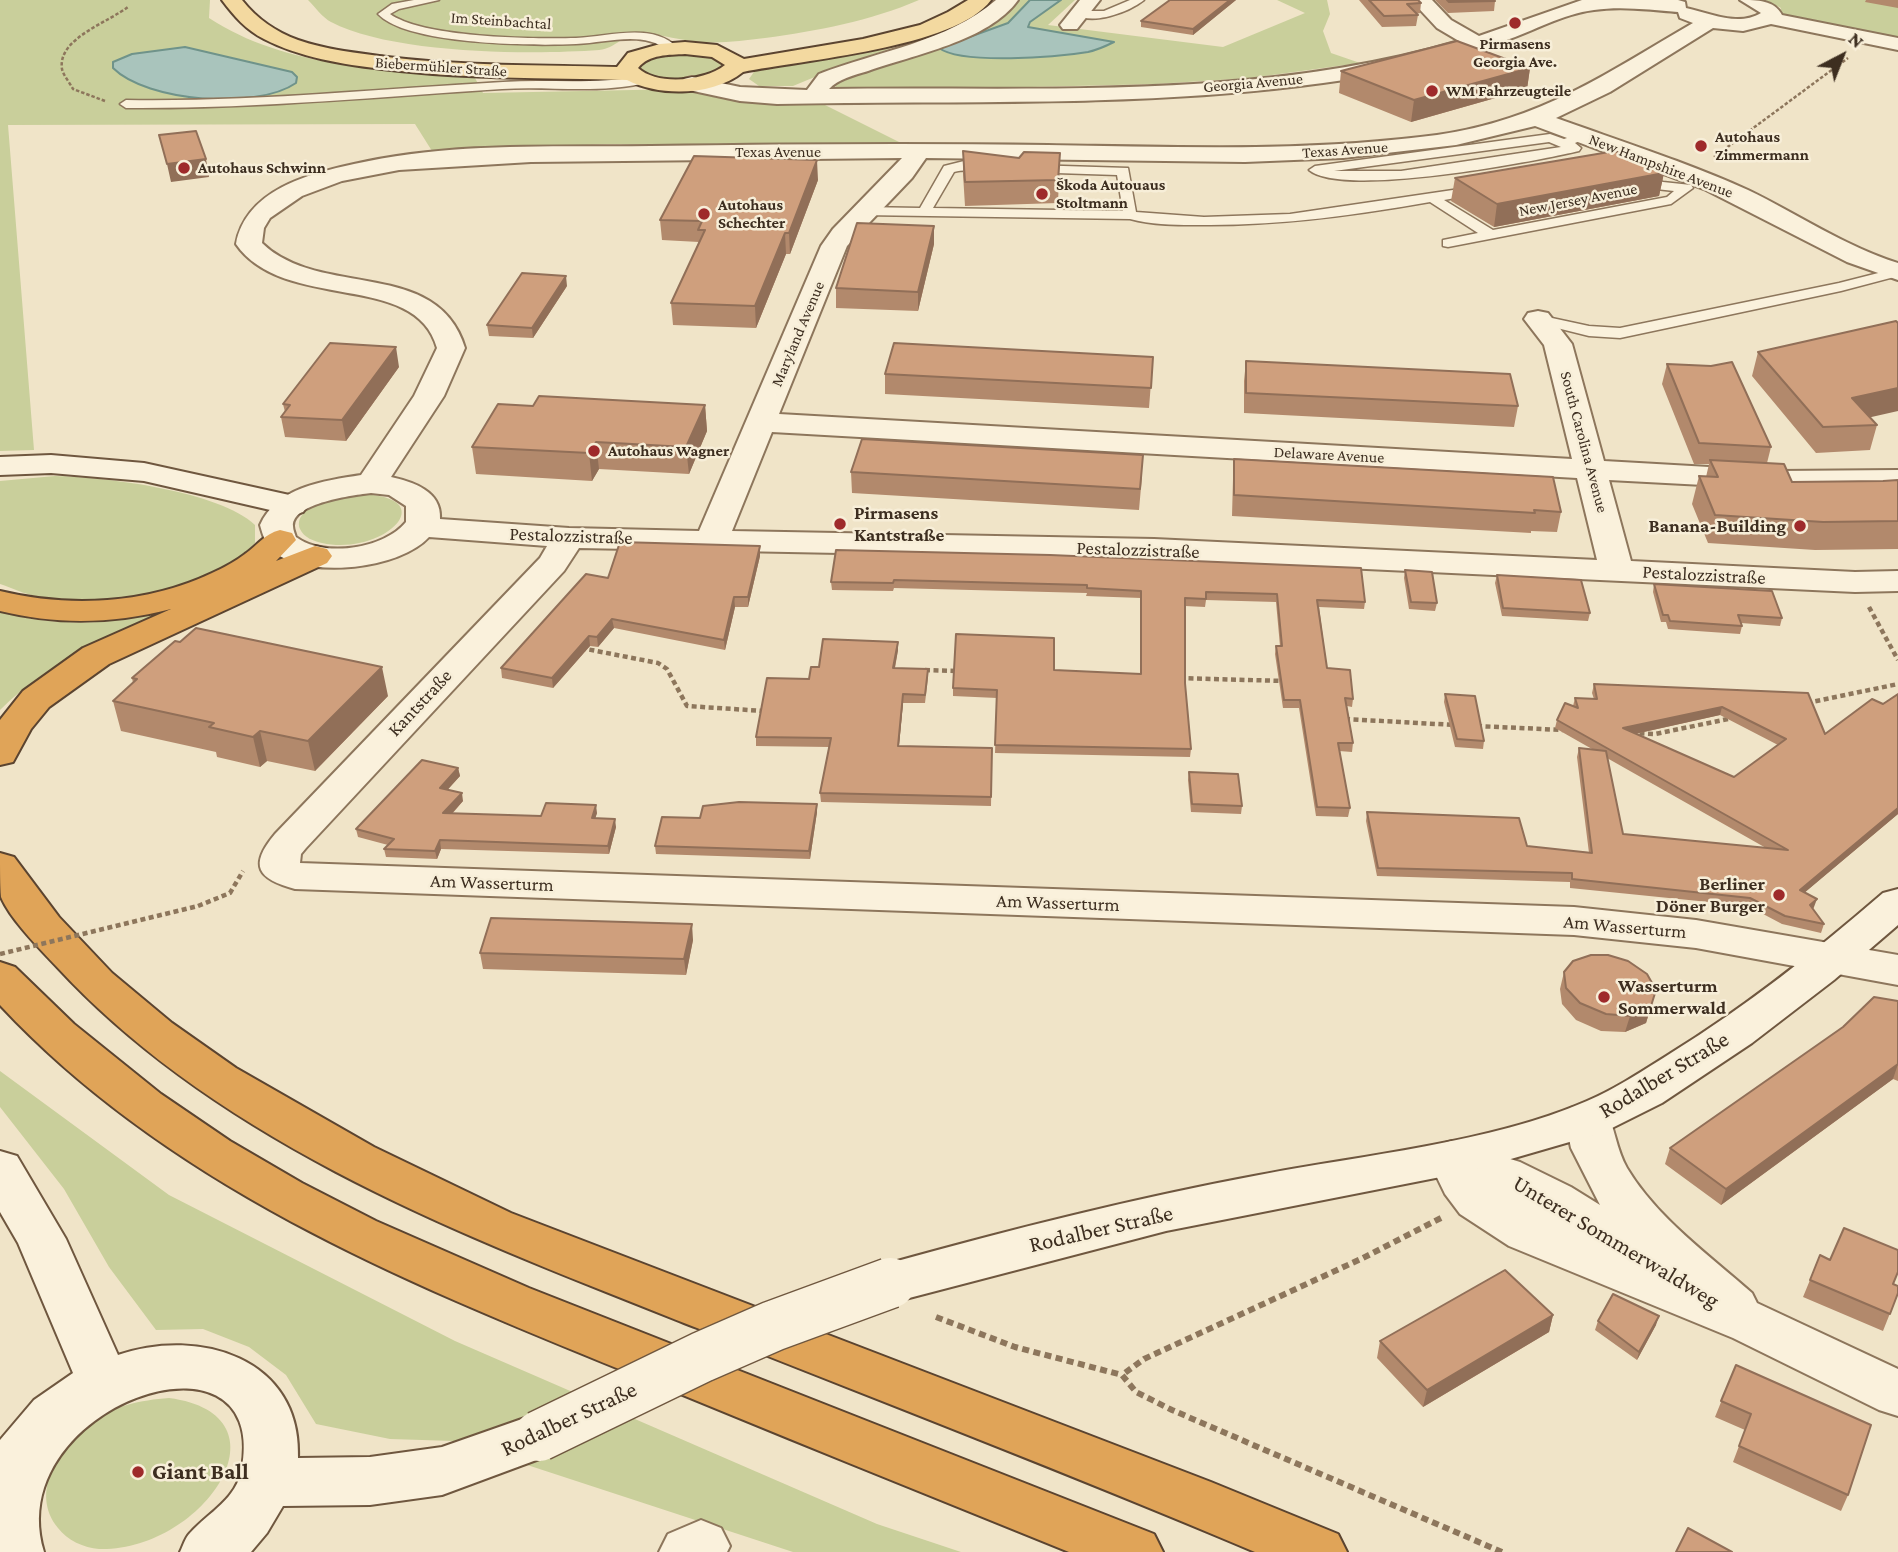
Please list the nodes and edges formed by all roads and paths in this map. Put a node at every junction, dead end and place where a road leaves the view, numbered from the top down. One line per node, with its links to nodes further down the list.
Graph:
1 (232, 0): 20 (main road, Biebermühler Straße)
2 (434, 0): 18 (lane, Im Steinbachtal)
3 (952, 0): 19 (main road)
4 (981, 0): 19 (main road)
5 (1008, 0): 22 (street)
6 (1139, 0): 11 (lane)
7 (1421, 0): 16 (street)
8 (1750, 0): 12 (street)
9 (1681, 3): 13 (street); 16 (street, Georgia Avenue)
10 (129, 6): 23 (path)
11 (1080, 13)
12 (1769, 18): 13 (street); 15 (street)
13 (1710, 21): 24 (street, Texas Avenue)
14 (295, 25): 20 (main road, Biebermühler Straße)
15 (1874, 39): 17 (street); 29 (path)
16 (1477, 43): 22 (street, Georgia Avenue)
17 (1898, 44)
18 (673, 49): 19 (main road); 20 (main road)
19 (729, 66): 21 (main road); 22 (street, Georgia Avenue)
20 (633, 72): 21 (main road); 23 (lane)
21 (692, 84): 22 (street, Georgia Avenue)
22 (817, 96)
23 (127, 104)
24 (1535, 118): 25 (street, New Hampshire Avenue); 27 (street, Texas Avenue)
25 (1574, 139): 25 (lane); 29 (street, New Hampshire Avenue)
26 (917, 151): 27 (street, Texas Avenue); 32 (street, Maryland Avenue); 43 (street, Texas Avenue)
27 (1016, 160): 33 (lane); 34 (lane)
28 (1622, 171): 29 (lane)
29 (1696, 182): 35 (lane, New Jersey Avenue); 37 (street, New Hampshire Avenue)
30 (1497, 187): 31 (lane)
31 (1432, 198): 34 (lane); 35 (lane)
32 (862, 211): 33 (lane); 39 (street, Maryland Avenue)
33 (926, 212): 34 (lane)
34 (1130, 215)
35 (1491, 234): 36 (lane, New Jersey Avenue)
36 (1448, 243)
37 (1897, 272): 38 (lane)
38 (1538, 319): 41 (street, South Carolina Avenue)
39 (761, 422): 41 (street, Delaware Avenue); 47 (street, Maryland Avenue)
40 (0, 466): 44 (street)
41 (1591, 470): 42 (street, Delaware Avenue); 50 (street, South Carolina Avenue)
42 (1898, 479)
43 (371, 484): 44 (street); 45 (street)
44 (292, 505): 48 (street)
45 (420, 527): 46 (street, Pestalozzistraße); 49 (street)
46 (569, 538): 47 (street, Pestalozzistraße); 71 (street, Kantstraße)
47 (712, 539): 50 (street, Pestalozzistraße)
48 (280, 540): 49 (street); 54 (highway)
49 (315, 556): 70 (highway)
50 (1617, 571): 52 (street, Pestalozzistraße)
51 (1898, 580): 52 (street, Pestalozzistraße)
52 (1855, 582): 53 (street, Pestalozzistraße); 56 (path)
53 (1898, 597)
54 (0, 601)
55 (580, 648): 63 (path)
56 (1898, 660)
57 (915, 670): 58 (path)
58 (970, 672)
59 (1179, 678): 60 (path)
60 (1290, 681)
61 (1898, 684): 62 (path)
62 (1802, 704)
63 (765, 711)
64 (1735, 718): 69 (path)
65 (1337, 719): 66 (path)
66 (1461, 725)
67 (1475, 726): 68 (path)
68 (1572, 730)
69 (1627, 733)
70 (0, 754)
71 (280, 862): 74 (path, bridge); 75 (street, Am Wasserturm)
72 (0, 866): 91 (highway)
73 (1898, 903): 75 (street, Rodalber Straße)
74 (0, 954)
75 (1835, 957): 76 (street, Am Wasserturm); 78 (street, Rodalber Straße)
76 (1898, 970)
77 (0, 977): 90 (highway)
78 (1588, 1120): 79 (street, Rodalber Straße); 83 (street, Unterer Sommerwaldweg)
79 (1452, 1159): 81 (street, Unterer Sommerwaldweg); 83 (street, Unterer Sommerwaldweg); 87 (street, Rodalber Straße, bridge)
80 (0, 1169): 85 (street)
81 (1476, 1201): 83 (street, Unterer Sommerwaldweg); 84 (path)
82 (936, 1317): 84 (path)
83 (1751, 1323): 86 (street, Unterer Sommerwaldweg)
84 (1122, 1375): 92 (path)
85 (104, 1382): 87 (street); 88 (street)
86 (1898, 1394)
87 (267, 1482): 89 (street)
88 (12, 1550)
89 (209, 1552)
90 (1134, 1552)
91 (1318, 1552)
92 (1502, 1552)

